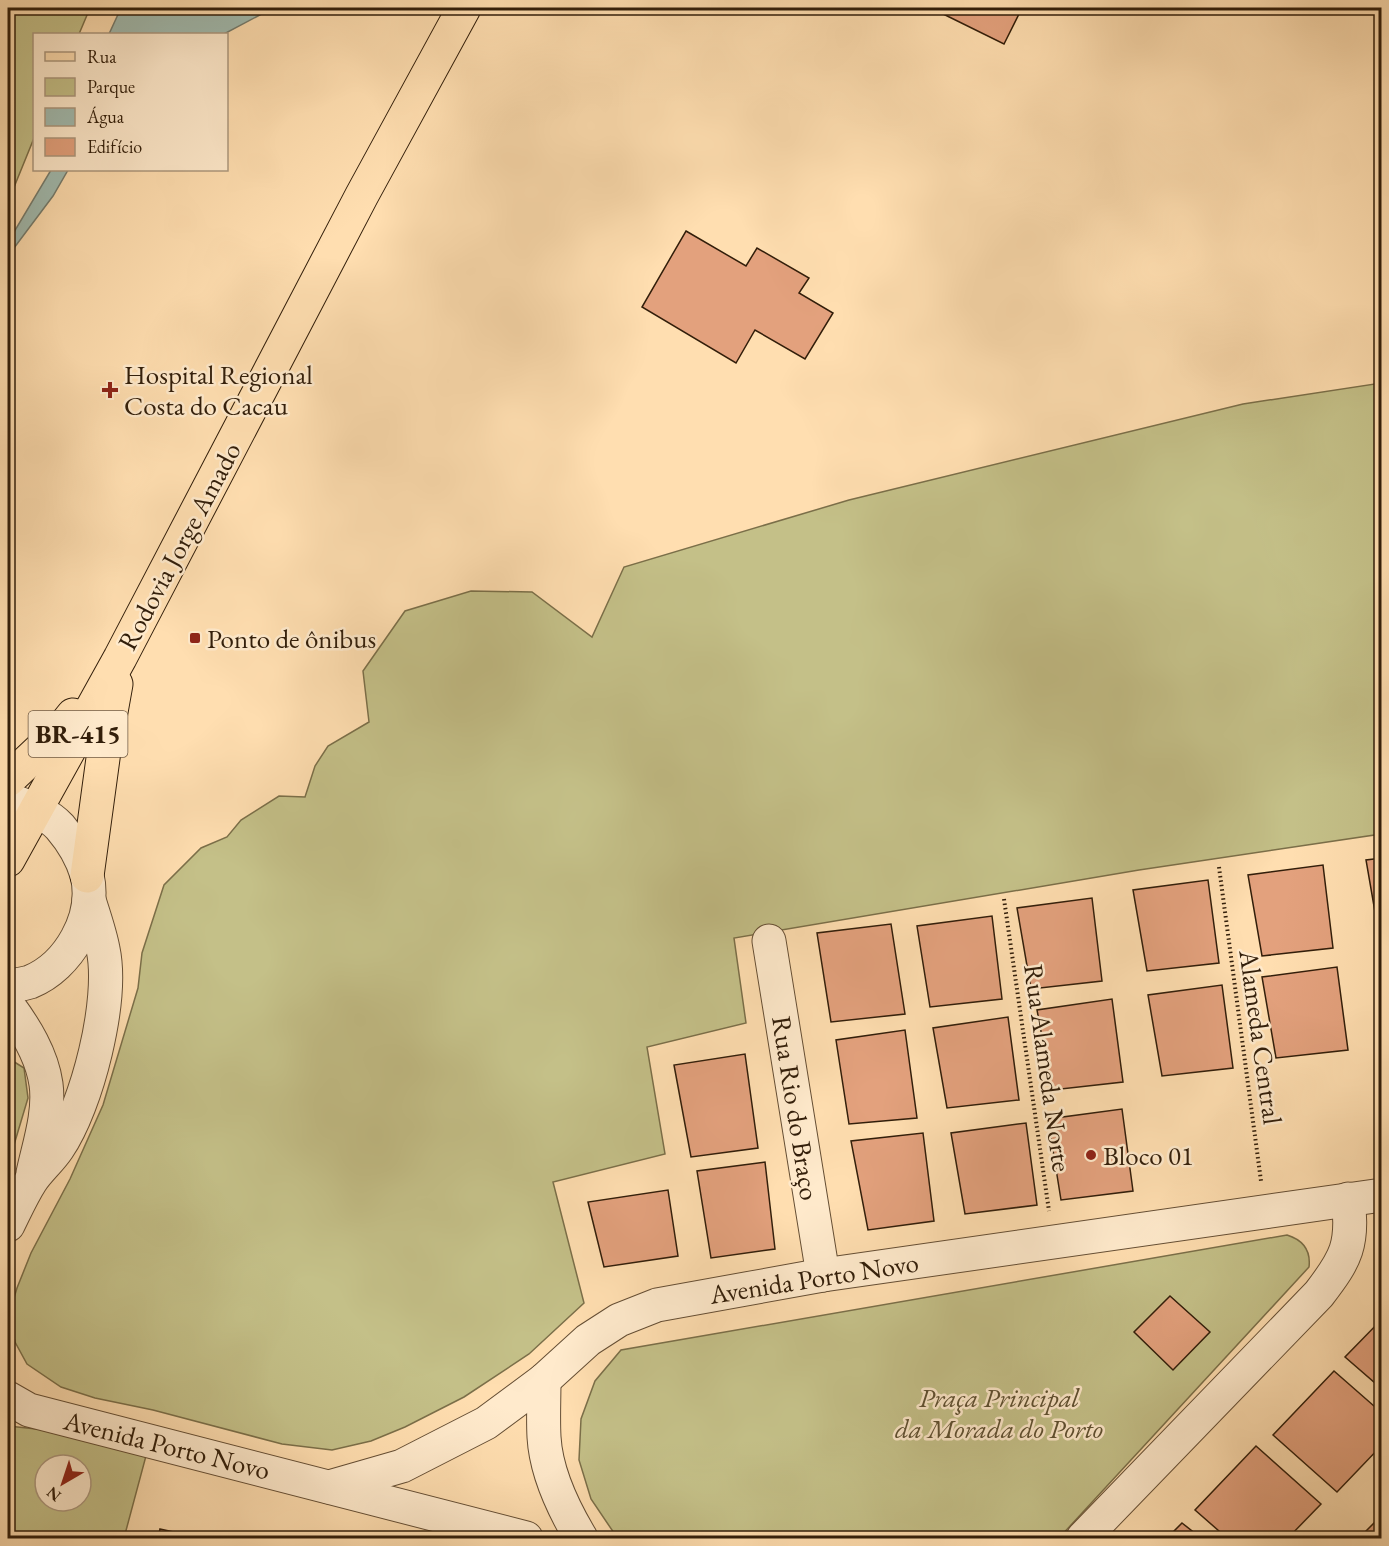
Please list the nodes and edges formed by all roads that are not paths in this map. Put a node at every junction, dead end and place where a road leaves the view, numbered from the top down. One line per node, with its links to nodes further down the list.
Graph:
1 (464, 8): 2 (main road, Rodovia Jorge Amado / BR-415)
2 (120, 658): 3 (main road); 4 (main road, Rodovia Jorge Amado / BR-415); 6 (main road)
3 (8, 780)
4 (21, 804): 5 (main road, Rodovia Jorge Amado / BR-415); 6 (street)
5 (8, 860)
6 (88, 888): 8 (street); 10 (street)
7 (769, 941): 14 (street, Rua Rio do Braço)
8 (8, 986)
9 (8, 1005): 10 (street)
10 (32, 1180): 13 (street)
11 (1382, 1195): 12 (street, Avenida Porto Novo)
12 (1348, 1199): 14 (street, Avenida Porto Novo); 20 (street)
13 (8, 1225)
14 (823, 1275): 15 (street, Avenida Porto Novo)
15 (544, 1380): 17 (street, Avenida Porto Novo); 19 (street)
16 (8, 1398): 17 (street, Avenida Porto Novo)
17 (328, 1487): 18 (street, Avenida Porto Novo)
18 (526, 1539)
19 (581, 1539)
20 (1083, 1539)

